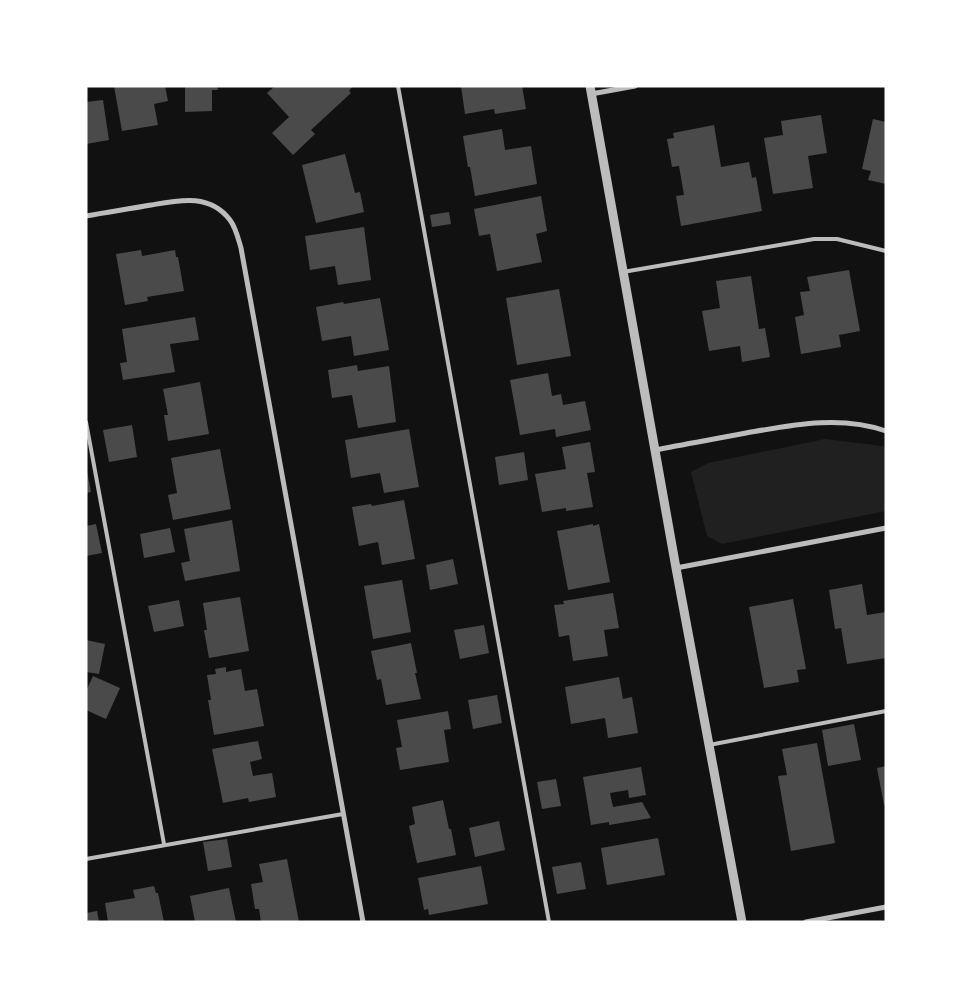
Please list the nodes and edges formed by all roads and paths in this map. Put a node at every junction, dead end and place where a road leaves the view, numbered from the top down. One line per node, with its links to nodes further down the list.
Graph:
1 (398, 86): 19 (lane)
2 (635, 86): 3 (street)
3 (590, 90): 6 (street)
4 (86, 216): 14 (street)
5 (886, 251): 6 (lane)
6 (623, 272): 9 (street)
7 (86, 422): 15 (lane)
8 (886, 431): 9 (street)
9 (655, 450): 11 (street)
10 (886, 528): 11 (street)
11 (676, 568): 13 (street)
12 (886, 711): 13 (lane)
13 (709, 745): 20 (street)
14 (343, 814): 15 (lane); 18 (street)
15 (164, 844): 16 (lane)
16 (86, 859)
17 (886, 907): 21 (street)
18 (363, 922)
19 (549, 922)
20 (742, 922)
21 (806, 922)

